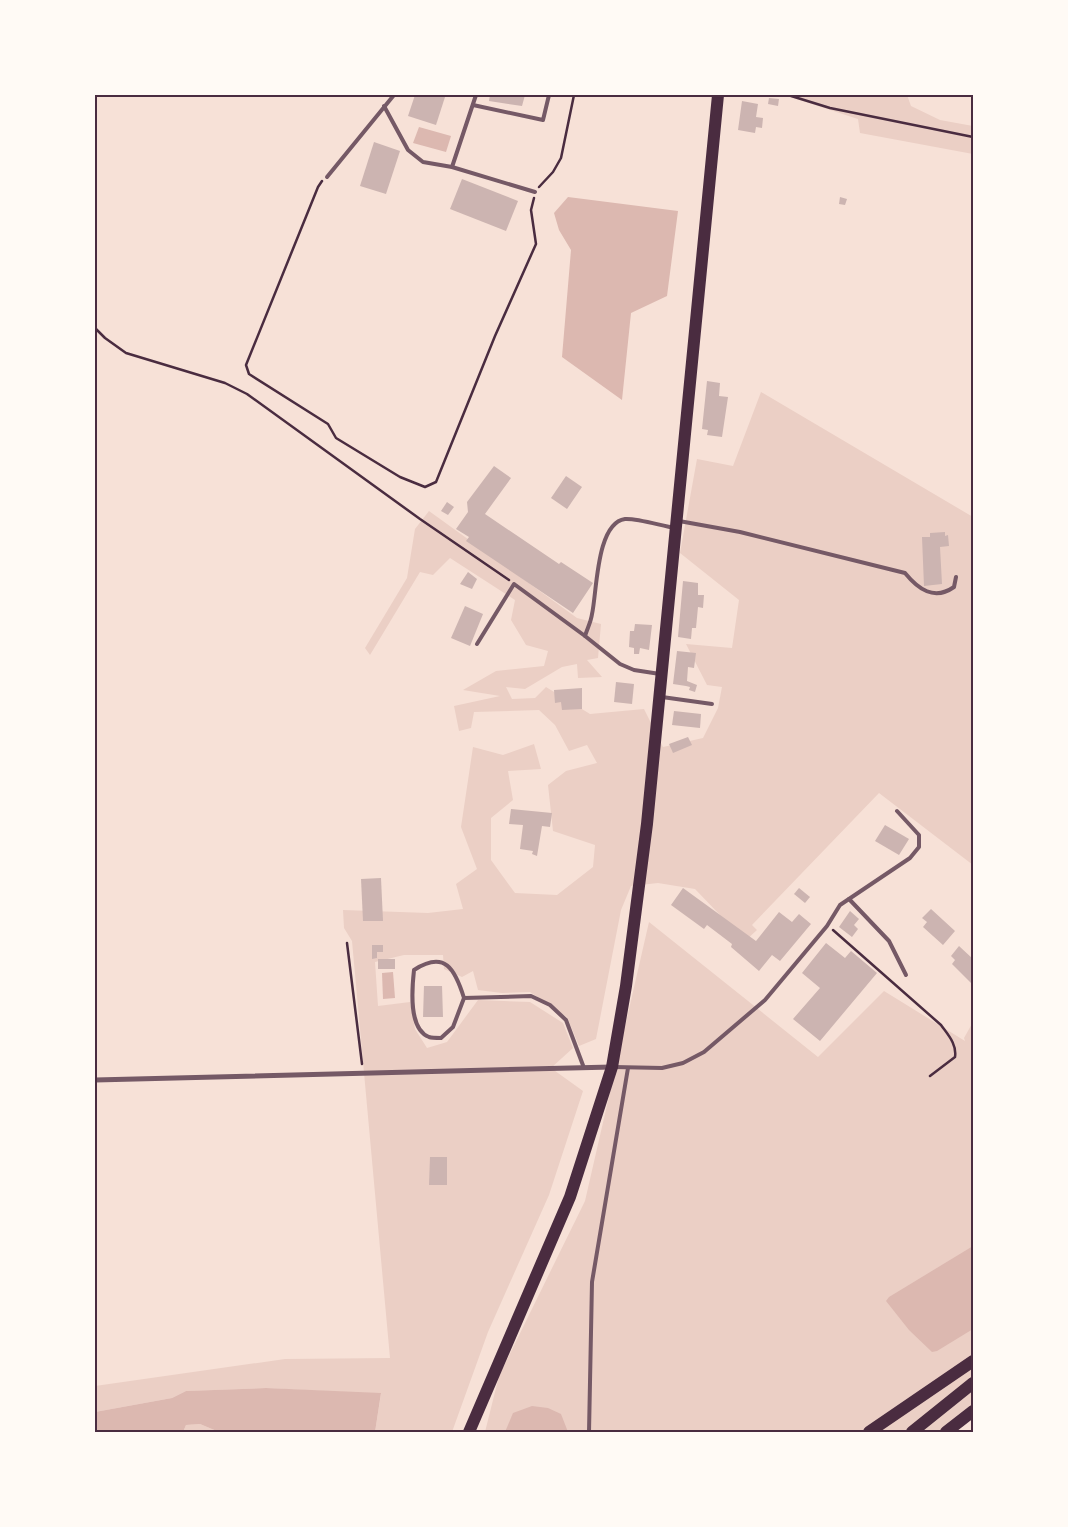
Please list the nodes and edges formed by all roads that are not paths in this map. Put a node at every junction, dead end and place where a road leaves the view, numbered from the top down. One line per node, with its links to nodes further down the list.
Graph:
1 (394, 95): 6 (lane)
2 (476, 95): 5 (lane)
3 (549, 95): 5 (lane)
4 (718, 95): 10 (main road)
5 (473, 105): 7 (lane)
6 (384, 106): 7 (lane); 8 (lane)
7 (452, 167): 9 (lane)
8 (327, 177)
9 (535, 192)
10 (677, 524): 11 (lane); 12 (lane); 14 (main road)
11 (956, 577)
12 (585, 636): 13 (lane); 14 (lane)
13 (477, 644)
14 (662, 675): 15 (main road)
15 (660, 697): 16 (lane); 21 (main road)
16 (712, 704)
17 (897, 810): 18 (lane)
18 (849, 899): 19 (lane); 23 (lane)
19 (906, 975)
20 (464, 998): 20 (lane); 22 (lane)
21 (612, 1067): 22 (street); 23 (lane); 28 (main road)
22 (584, 1068): 24 (street)
23 (628, 1068): 29 (lane)
24 (95, 1080)
25 (973, 1361): 30 (main road)
26 (973, 1383): 31 (main road)
27 (973, 1411): 32 (main road)
28 (469, 1432)
29 (589, 1432)
30 (869, 1432)
31 (912, 1432)
32 (946, 1432)

